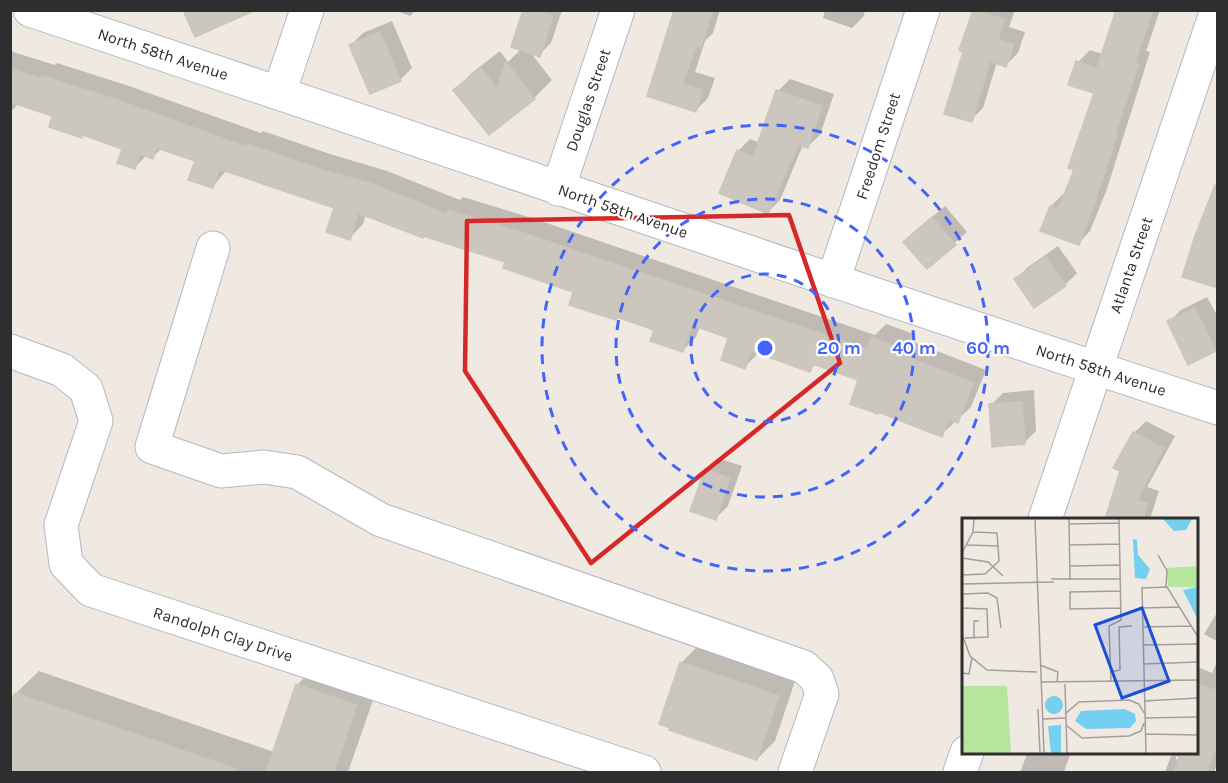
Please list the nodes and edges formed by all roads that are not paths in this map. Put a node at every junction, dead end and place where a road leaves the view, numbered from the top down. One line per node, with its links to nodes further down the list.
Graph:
1 (30, 10): 6 (street, North 58th Avenue)
2 (307, 10): 6 (street)
3 (618, 10): 7 (street, Douglas Street)
4 (923, 10): 9 (street, Freedom Street)
5 (1217, 10): 11 (street, Atlanta Street)
6 (279, 93): 7 (street, North 58th Avenue)
7 (558, 189): 9 (street, North 58th Avenue)
8 (213, 248): 16 (street)
9 (833, 281): 11 (street, North 58th Avenue)
10 (10, 351): 15 (street, Randolph Clay Drive)
11 (1096, 368): 12 (street, North 58th Avenue); 13 (street, Atlanta Street)
12 (1218, 408)
13 (1045, 518)
14 (967, 753): 17 (street)
15 (644, 772)
16 (795, 772)
17 (960, 772)

